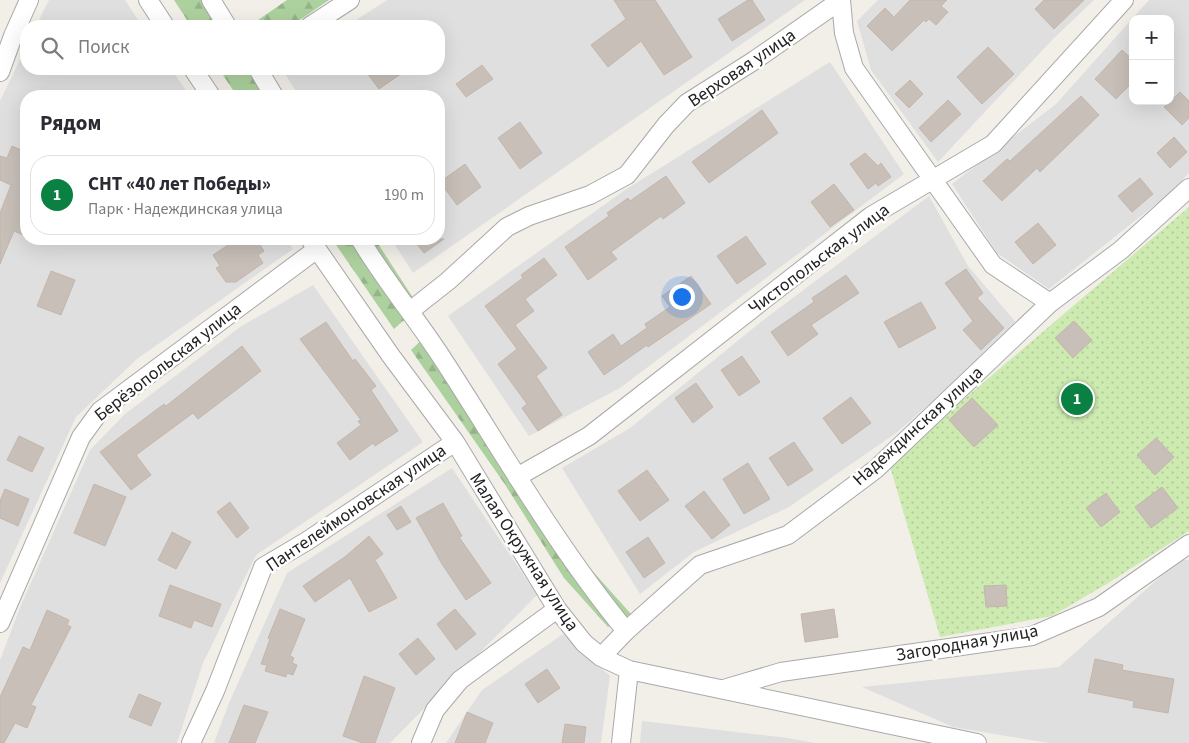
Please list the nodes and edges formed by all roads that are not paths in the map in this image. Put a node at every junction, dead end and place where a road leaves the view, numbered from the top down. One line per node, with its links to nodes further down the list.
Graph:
1 (29, 0): 10 (street)
2 (148, 0): 7 (street)
3 (210, 0): 8 (street)
4 (350, 0): 9 (street)
5 (841, 0): 15 (street); 21 (street, Верховая улица)
6 (1124, 0): 15 (street, Чистопольская улица)
7 (161, 20)
8 (224, 20)
9 (319, 20)
10 (0, 72)
11 (197, 75): 13 (street)
12 (262, 75): 14 (street)
13 (207, 90)
14 (270, 90)
15 (934, 179): 20 (street); 23 (street, Чистопольская улица)
16 (1189, 188): 20 (street, Надеждинская улица)
17 (312, 245): 26 (street, Берёзопольская улица)
18 (314, 245): 22 (street, Малая Окружная улица)
19 (364, 245): 21 (street)
20 (1050, 303): 27 (street, Надеждинская улица)
21 (410, 311): 23 (street)
22 (454, 442): 25 (street, Малая Окружная улица); 31 (street, Пантелеймоновская улица)
23 (517, 477): 27 (street)
24 (1189, 544): 30 (street, Загородная улица)
25 (557, 609): 28 (street, Малая Окружная улица); 32 (street)
26 (0, 623)
27 (626, 631): 28 (street, Надеждинская улица)
28 (602, 657): 29 (street, Малая Окружная улица)
29 (629, 670): 30 (street, Малая Окружная улица); 33 (street)
30 (724, 688): 34 (street, Малая Окружная улица)
31 (191, 743)
32 (421, 743)
33 (621, 743)
34 (977, 743)

